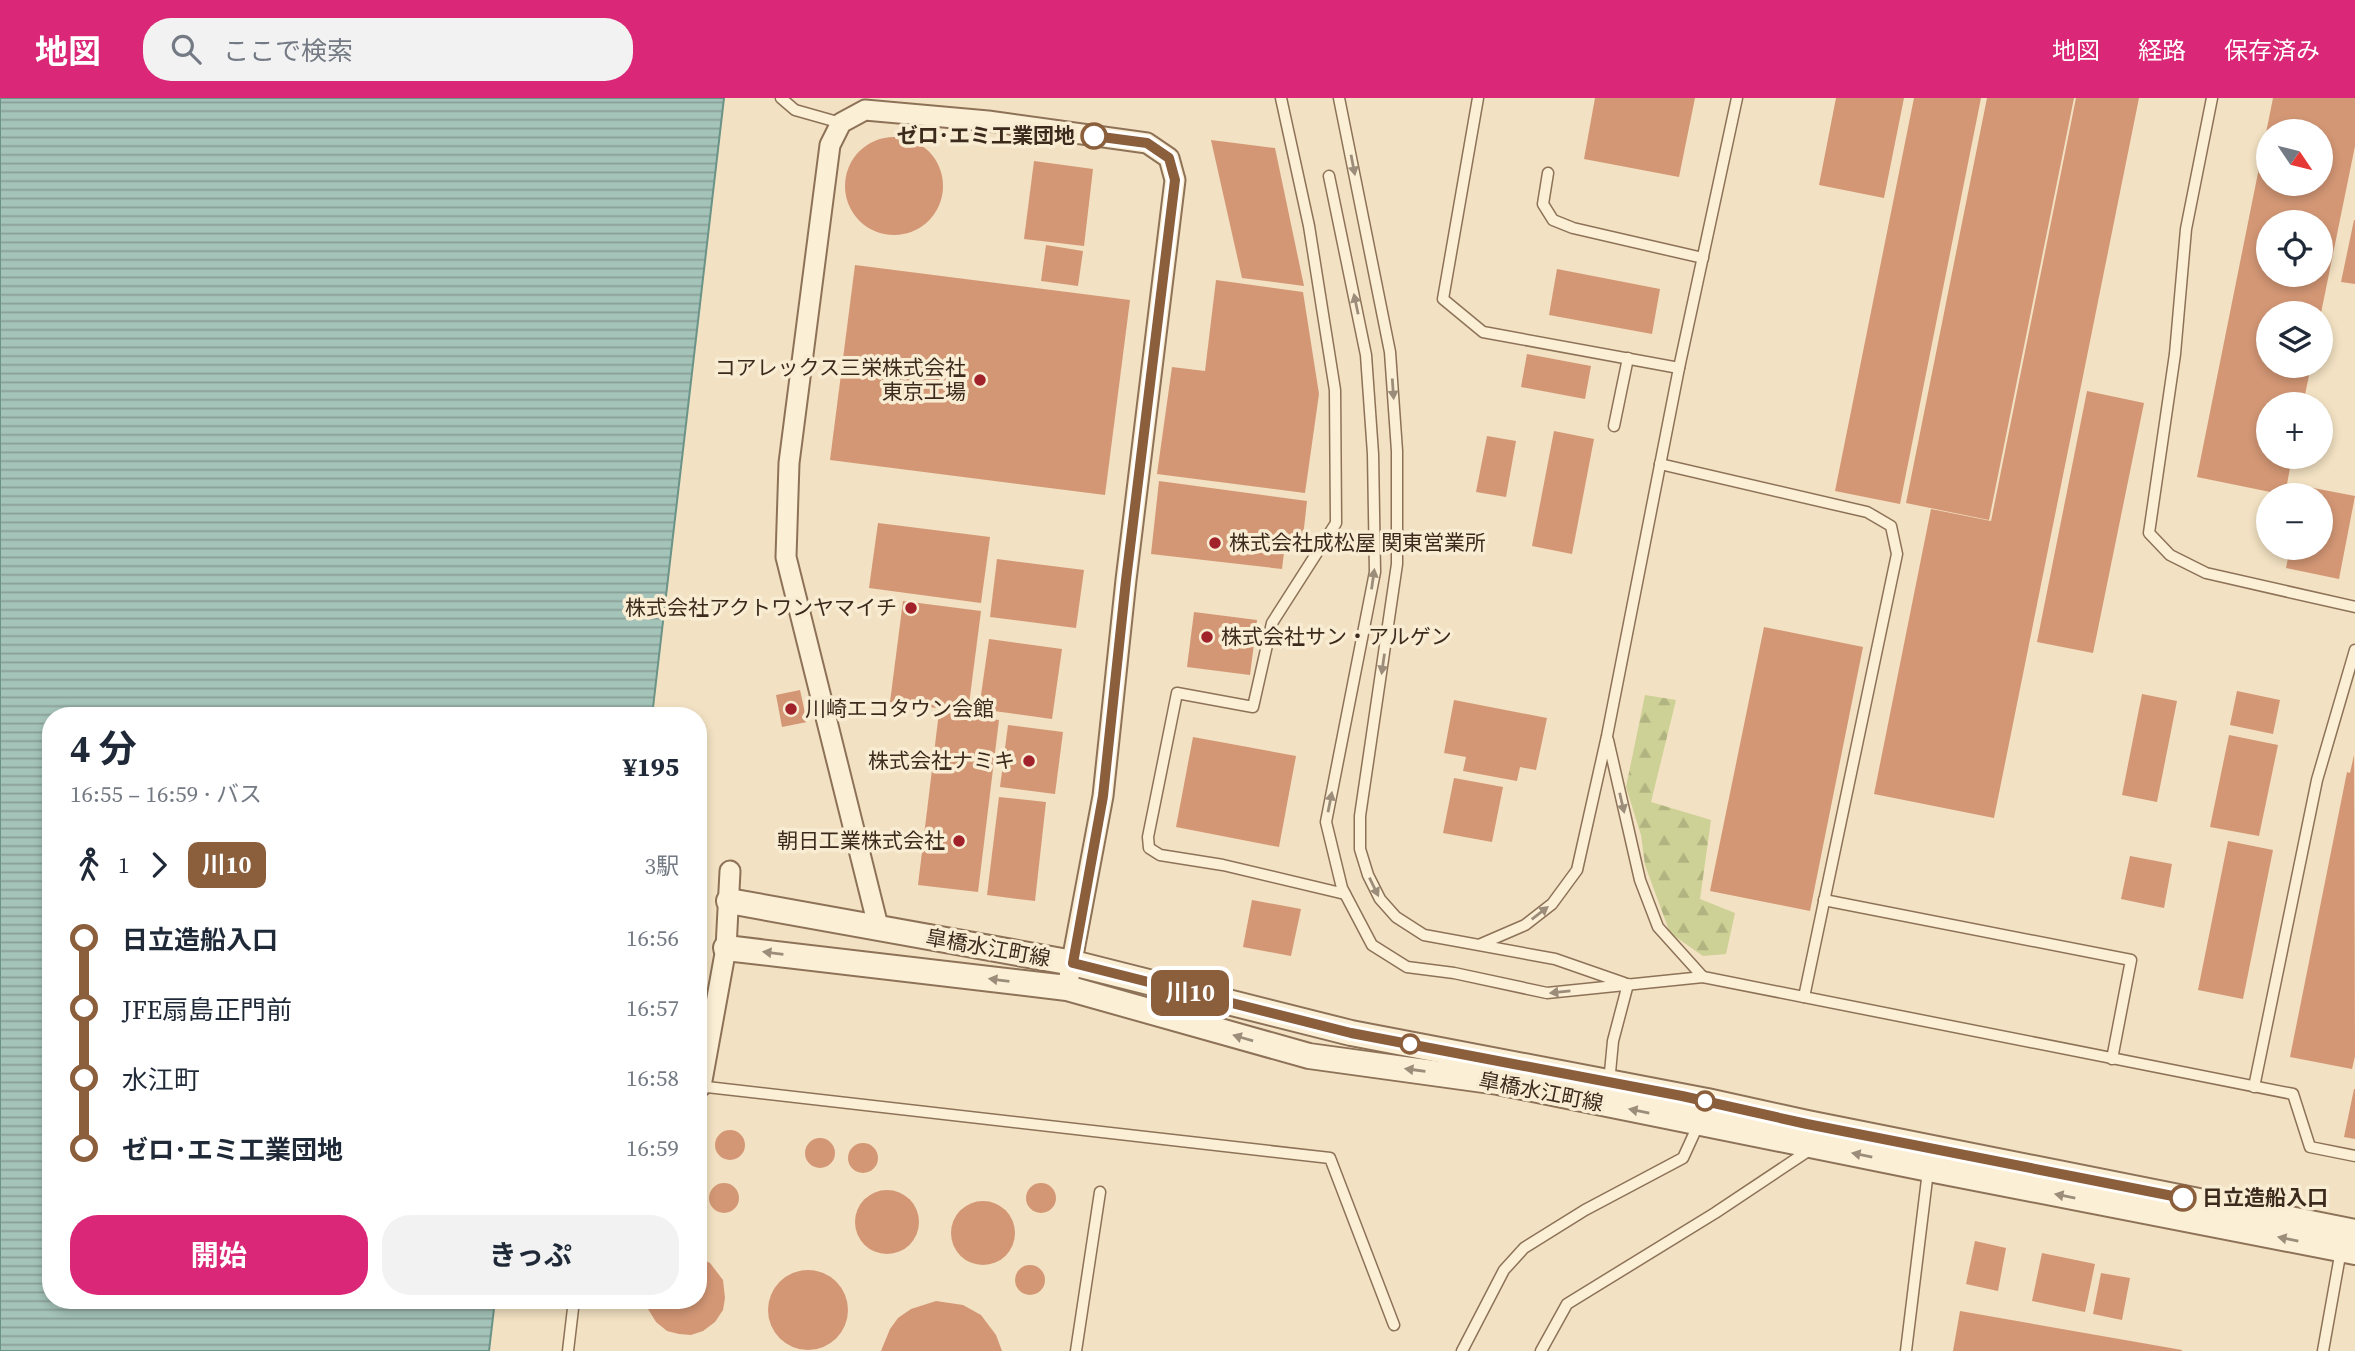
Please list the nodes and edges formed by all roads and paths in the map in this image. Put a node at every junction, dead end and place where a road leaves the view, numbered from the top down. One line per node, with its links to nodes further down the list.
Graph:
1 (780, 98): 7 (lane)
2 (1281, 98): 19 (lane)
3 (1339, 98): 23 (lane, one-way to 23)
4 (1478, 98): 11 (lane)
5 (1737, 98): 10 (lane)
6 (2211, 98): 15 (lane)
7 (841, 123): 22 (street); 25 (street)
8 (1548, 173): 10 (lane)
9 (1329, 176): 19 (lane, one-way to 9)
10 (1703, 258): 12 (lane)
11 (1628, 358): 12 (lane); 13 (lane)
12 (1679, 368): 14 (lane)
13 (1614, 426)
14 (1660, 464): 17 (lane); 20 (lane)
15 (2355, 607)
16 (2355, 650): 33 (lane)
17 (1607, 736): 23 (lane, one-way to 17); 26 (lane, one-way to 26)
18 (730, 871): 21 (street)
19 (1345, 894): 27 (lane, one-way to 19)
20 (1824, 900): 29 (lane); 31 (lane)
21 (729, 901): 22 (street, 皐橋水江町線); 24 (street)
22 (879, 930): 25 (street, 皐橋水江町線)
23 (1480, 945): 27 (lane)
24 (726, 947): 28 (street, 皐橋水江町線, one-way to 24); 30 (street)
25 (1073, 963): 28 (street); 34 (street, 皐橋水江町線)
26 (1703, 977): 27 (lane); 29 (lane)
27 (1628, 984): 34 (lane)
28 (1067, 988): 34 (street, 皐橋水江町線, one-way to 28)
29 (1804, 997): 31 (lane)
30 (707, 1049)
31 (2112, 1059): 33 (lane)
32 (707, 1087): 42 (lane)
33 (2254, 1087): 37 (lane)
34 (1606, 1093): 35 (street, 皐橋水江町線, one-way to 34); 38 (street, 皐橋水江町線)
35 (1700, 1123): 36 (street, 皐橋水江町線); 45 (lane)
36 (1816, 1146): 38 (street, 皐橋水江町線, one-way to 36); 46 (lane)
37 (2355, 1156)
38 (1931, 1159): 40 (street, 皐橋水江町線); 47 (lane)
39 (1100, 1192): 44 (lane)
40 (2350, 1244): 48 (lane)
41 (573, 1309): 43 (lane)
42 (1394, 1325)
43 (568, 1351)
44 (1076, 1351)
45 (1462, 1351)
46 (1541, 1351)
47 (1906, 1351)
48 (2323, 1351)

